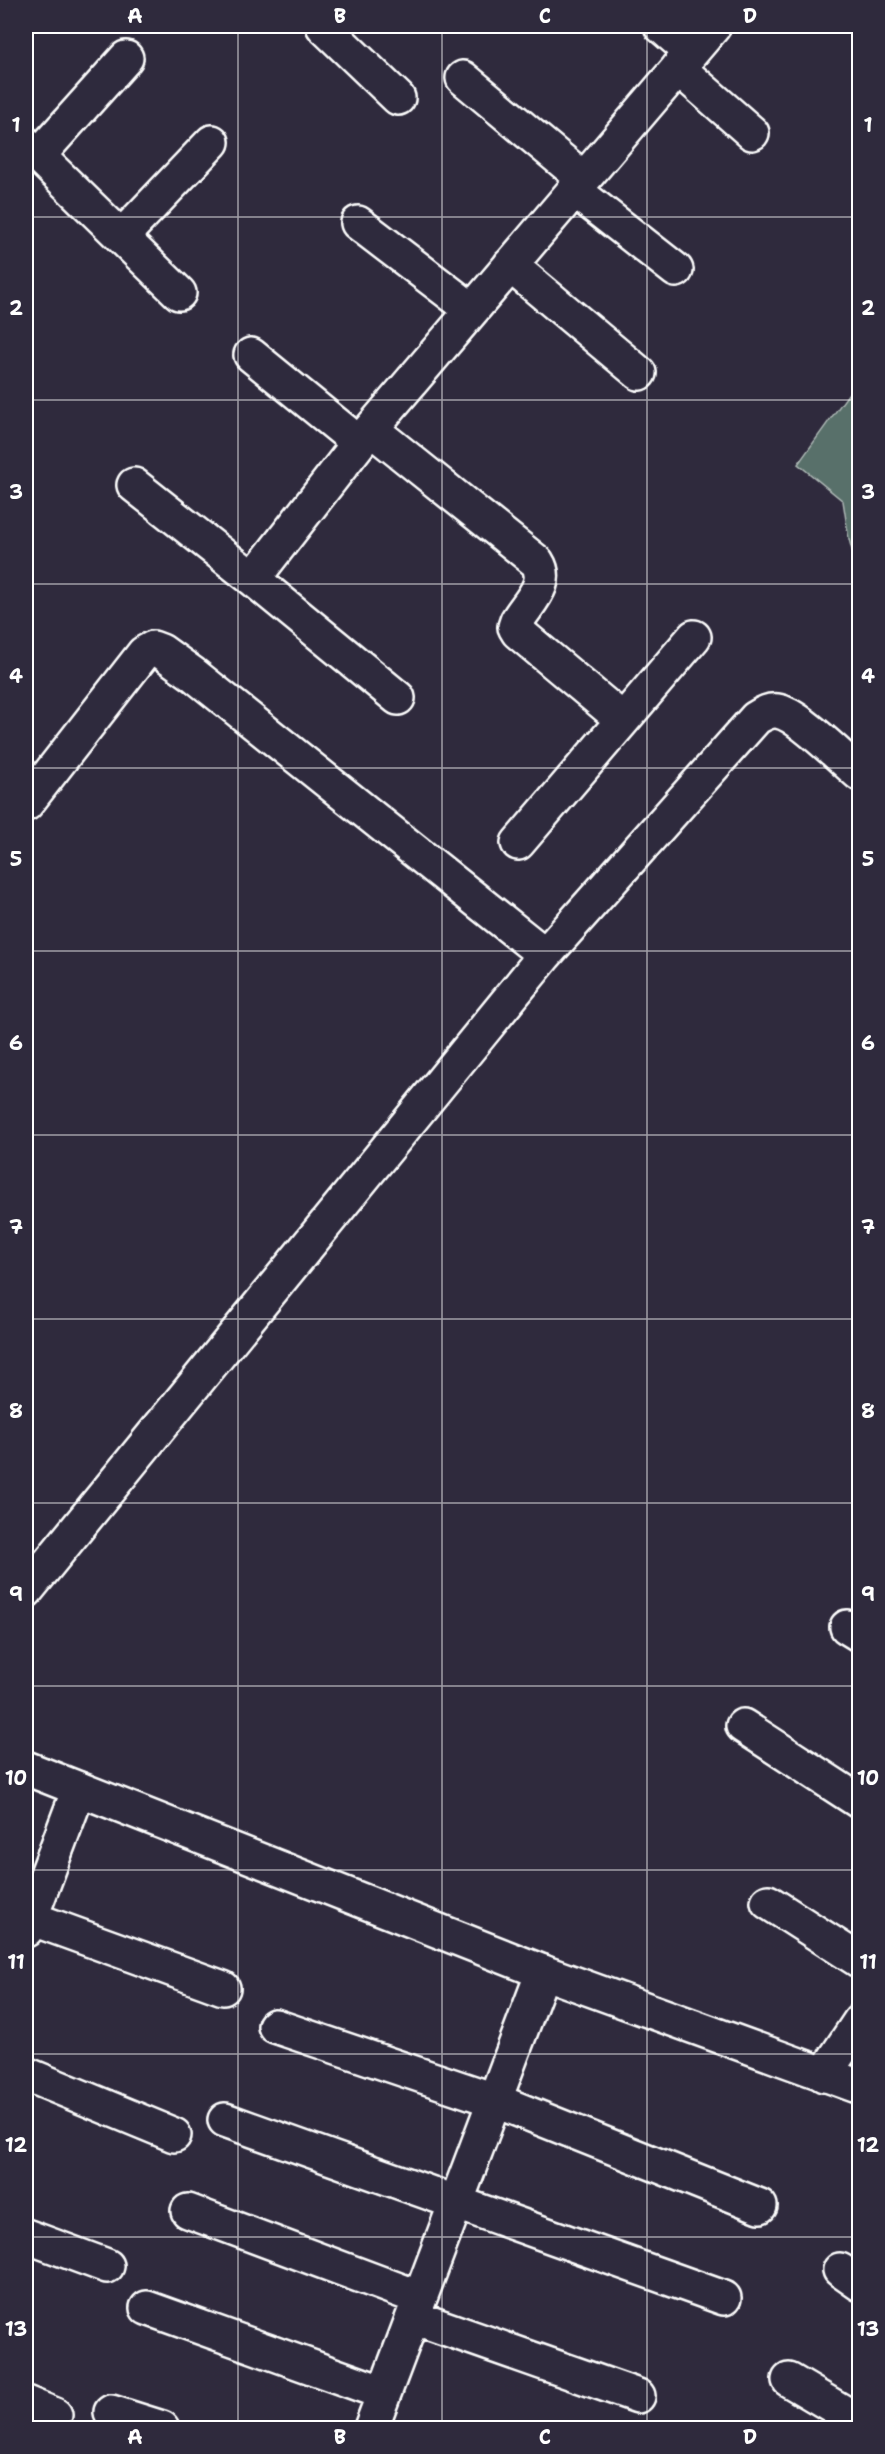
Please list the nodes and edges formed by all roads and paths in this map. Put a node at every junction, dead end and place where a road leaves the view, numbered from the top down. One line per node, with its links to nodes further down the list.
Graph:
1 (323, 26): 7 (street)
2 (661, 26): 5 (street)
3 (714, 26): 5 (street)
4 (126, 58): 10 (street)
5 (685, 60): 8 (street); 11 (street)
6 (463, 78): 11 (street)
7 (398, 98)
8 (752, 133)
9 (213, 142): 13 (street)
10 (32, 150): 13 (street)
11 (579, 184): 14 (street); 15 (street)
12 (358, 222): 17 (street)
13 (122, 237): 16 (street)
14 (510, 265): 17 (street); 19 (street)
15 (676, 270)
16 (179, 293)
17 (472, 310): 20 (street)
18 (251, 355): 20 (street)
19 (639, 373)
20 (365, 436): 22 (street); 25 (street)
21 (134, 485): 22 (street)
22 (254, 579): 24 (street)
23 (694, 637): 25 (street)
24 (398, 698)
25 (623, 720): 28 (street)
26 (860, 774): 29 (street)
27 (26, 804): 29 (street)
28 (518, 843)
29 (545, 955): 30 (street)
30 (26, 1591)
31 (743, 1726): 34 (street)
32 (26, 1768): 33 (street)
33 (79, 1789): 36 (street); 38 (street)
34 (860, 1802)
35 (768, 1902): 37 (street)
36 (28, 1924): 39 (street)
37 (860, 1961)
38 (543, 1972): 43 (street); 45 (street)
39 (223, 1988)
40 (860, 2021): 43 (street)
41 (275, 2026): 45 (street)
42 (26, 2074): 47 (street)
43 (824, 2074): 44 (street)
44 (860, 2088)
45 (494, 2100): 48 (street); 49 (street)
46 (225, 2120): 48 (street)
47 (174, 2134)
48 (456, 2202): 53 (street); 55 (street)
49 (760, 2206)
50 (188, 2211): 55 (street)
51 (26, 2236): 52 (street)
52 (107, 2266)
53 (724, 2298)
54 (147, 2308): 57 (street)
55 (416, 2308): 57 (street); 58 (street)
56 (789, 2380): 62 (street)
57 (384, 2393): 64 (street)
58 (638, 2396)
59 (26, 2403): 61 (street)
60 (111, 2412): 63 (street)
61 (55, 2415)
62 (860, 2422)
63 (162, 2428)
64 (371, 2428)

